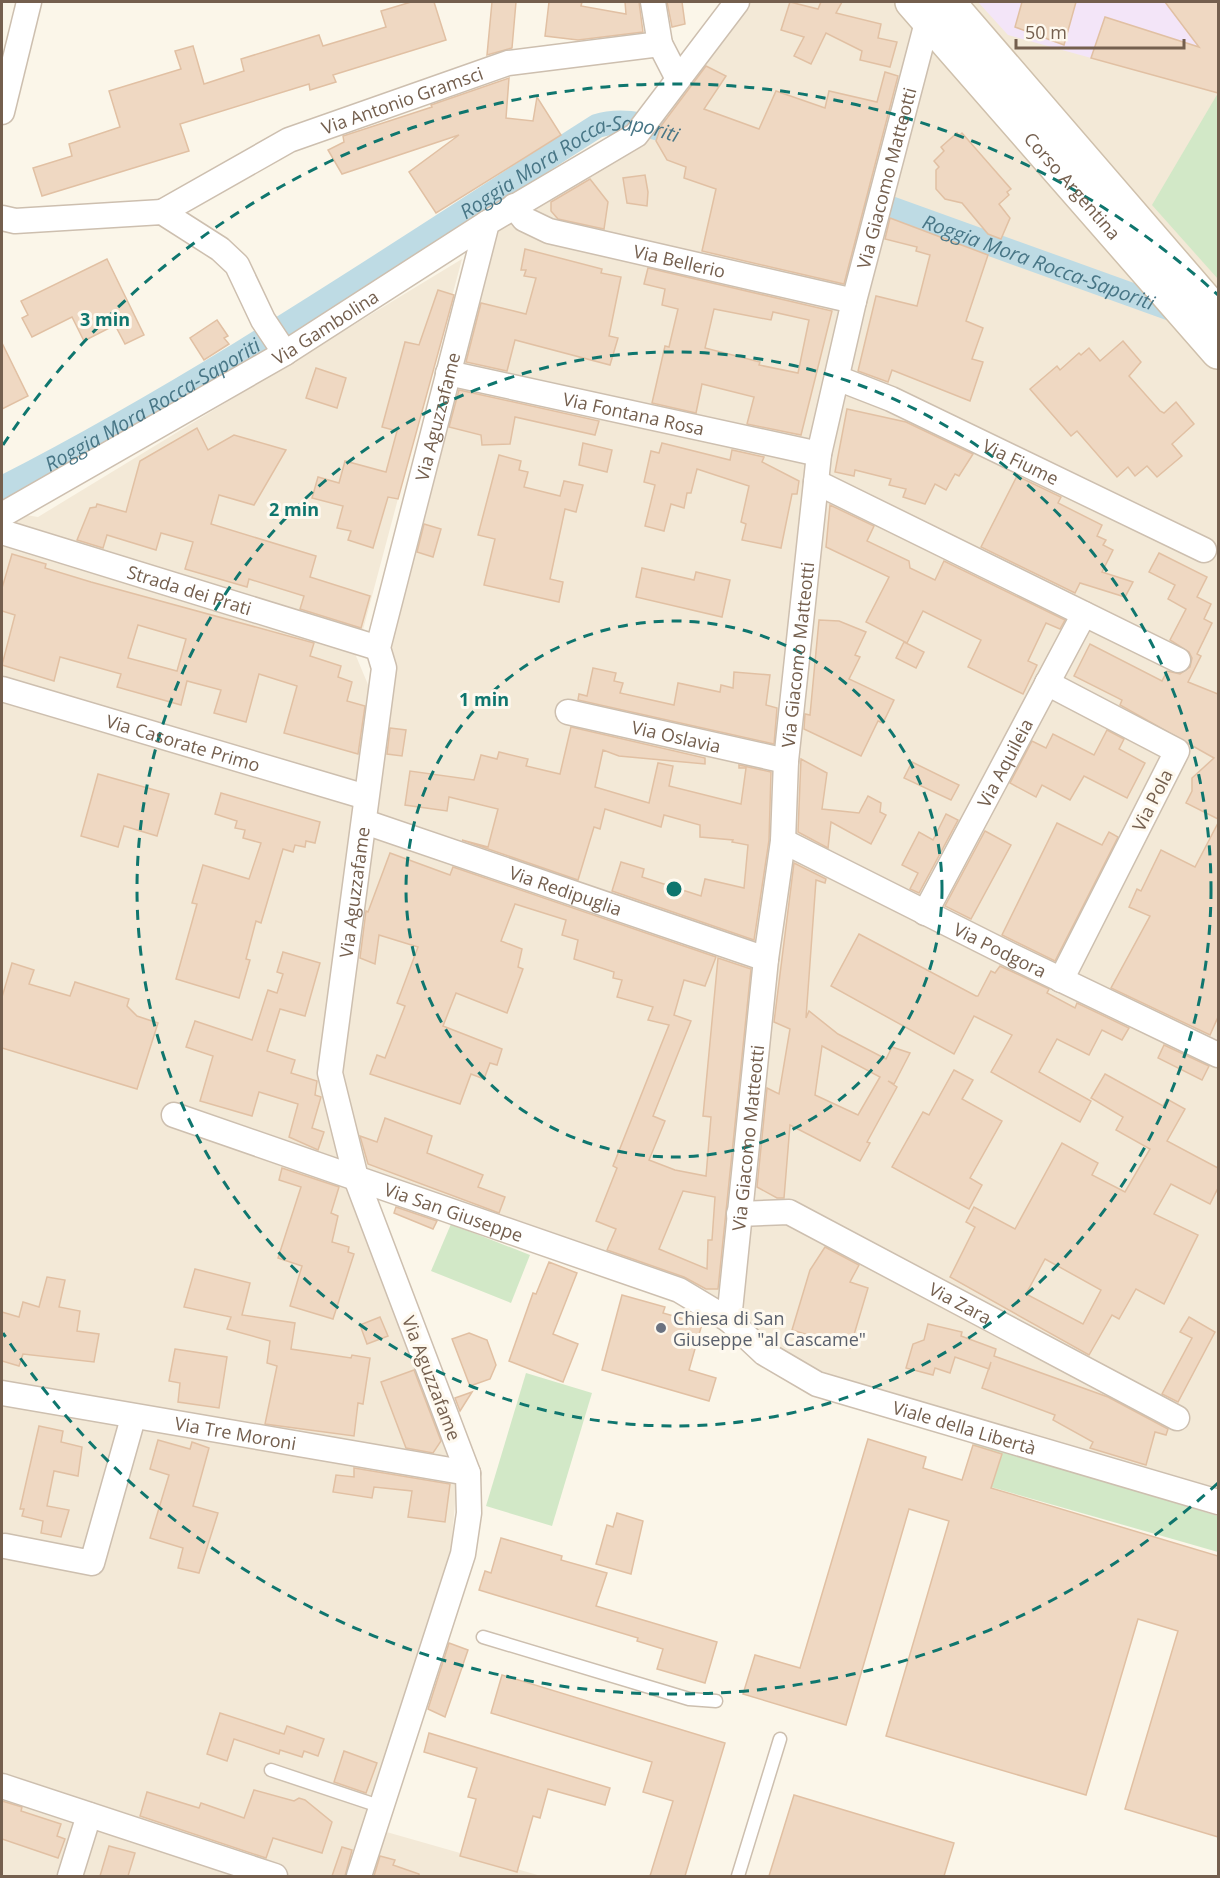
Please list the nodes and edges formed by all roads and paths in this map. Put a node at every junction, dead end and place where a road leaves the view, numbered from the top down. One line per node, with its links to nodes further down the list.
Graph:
1 (29, 2): 7 (street)
2 (653, 2): 5 (street)
3 (737, 2): 6 (street)
4 (930, 6): 12 (street, Via Giacomo Matteotti); 13 (main road, Corso Argentina); 15 (main road, Corso Argentina)
5 (660, 44): 6 (street); 9 (street, Via Antonio Gramsci)
6 (678, 79): 8 (street)
7 (2, 112)
8 (514, 206): 11 (street); 12 (street, Via Bellerio)
9 (162, 212): 10 (street); 14 (street)
10 (2, 218)
11 (487, 223): 14 (street, Via Gambolina); 16 (street, Via Aguzzafame)
12 (854, 302): 17 (street, Via Giacomo Matteotti)
13 (1217, 313)
14 (274, 337): 20 (street, Via Gambolina)
15 (1216, 350)
16 (448, 373): 18 (street, Via Fontana Rosa); 24 (street, Via Aguzzafame)
17 (837, 378): 18 (street, Via Giacomo Matteotti); 22 (street, Via Fiume)
18 (819, 454): 19 (street, Via Giacomo Matteotti)
19 (816, 482): 23 (street); 29 (street, Via Giacomo Matteotti)
20 (2, 515)
21 (2, 532): 24 (street, Strada dei Prati)
22 (1204, 550)
23 (1084, 614): 25 (street); 26 (street, Via Aquileia)
24 (378, 648): 30 (street, Via Aguzzafame)
25 (1178, 660)
26 (1047, 683): 33 (street, Via Aquileia); 35 (street, Via Pola)
27 (2, 689): 30 (street, Via Casorate Primo)
28 (568, 712): 29 (street, Via Oslavia)
29 (786, 761): 32 (street, Via Giacomo Matteotti)
30 (366, 797): 31 (street, Via Aguzzafame)
31 (365, 822): 34 (street, Via Redipuglia); 38 (street, Via Aguzzafame)
32 (783, 842): 33 (street, Via Podgora); 34 (street, Via Giacomo Matteotti)
33 (926, 913): 35 (street, Via Podgora)
34 (766, 959): 39 (street, Via Giacomo Matteotti)
35 (1061, 980): 36 (street, Via Podgora)
36 (1218, 1055)
37 (174, 1114): 38 (street, Via San Giuseppe)
38 (356, 1178): 40 (street, Via San Giuseppe); 44 (street, Via Aguzzafame)
39 (740, 1214): 40 (street, Via Giacomo Matteotti); 43 (street, Via Zara)
40 (729, 1320): 45 (street, Viale della Libertà)
41 (2, 1393): 42 (street, Via Tre Moroni)
42 (134, 1418): 44 (street, Via Tre Moroni); 46 (street)
43 (1177, 1418)
44 (468, 1473): 52 (street, Via Aguzzafame)
45 (1218, 1502)
46 (5, 1546)
47 (483, 1637): 48 (lane)
48 (716, 1701)
49 (780, 1739): 57 (lane)
50 (271, 1770): 52 (lane)
51 (2, 1786): 53 (street)
52 (382, 1807): 56 (street, Via Aguzzafame)
53 (89, 1815): 54 (street); 55 (street)
54 (70, 1876)
55 (275, 1876)
56 (359, 1876)
57 (738, 1876)

